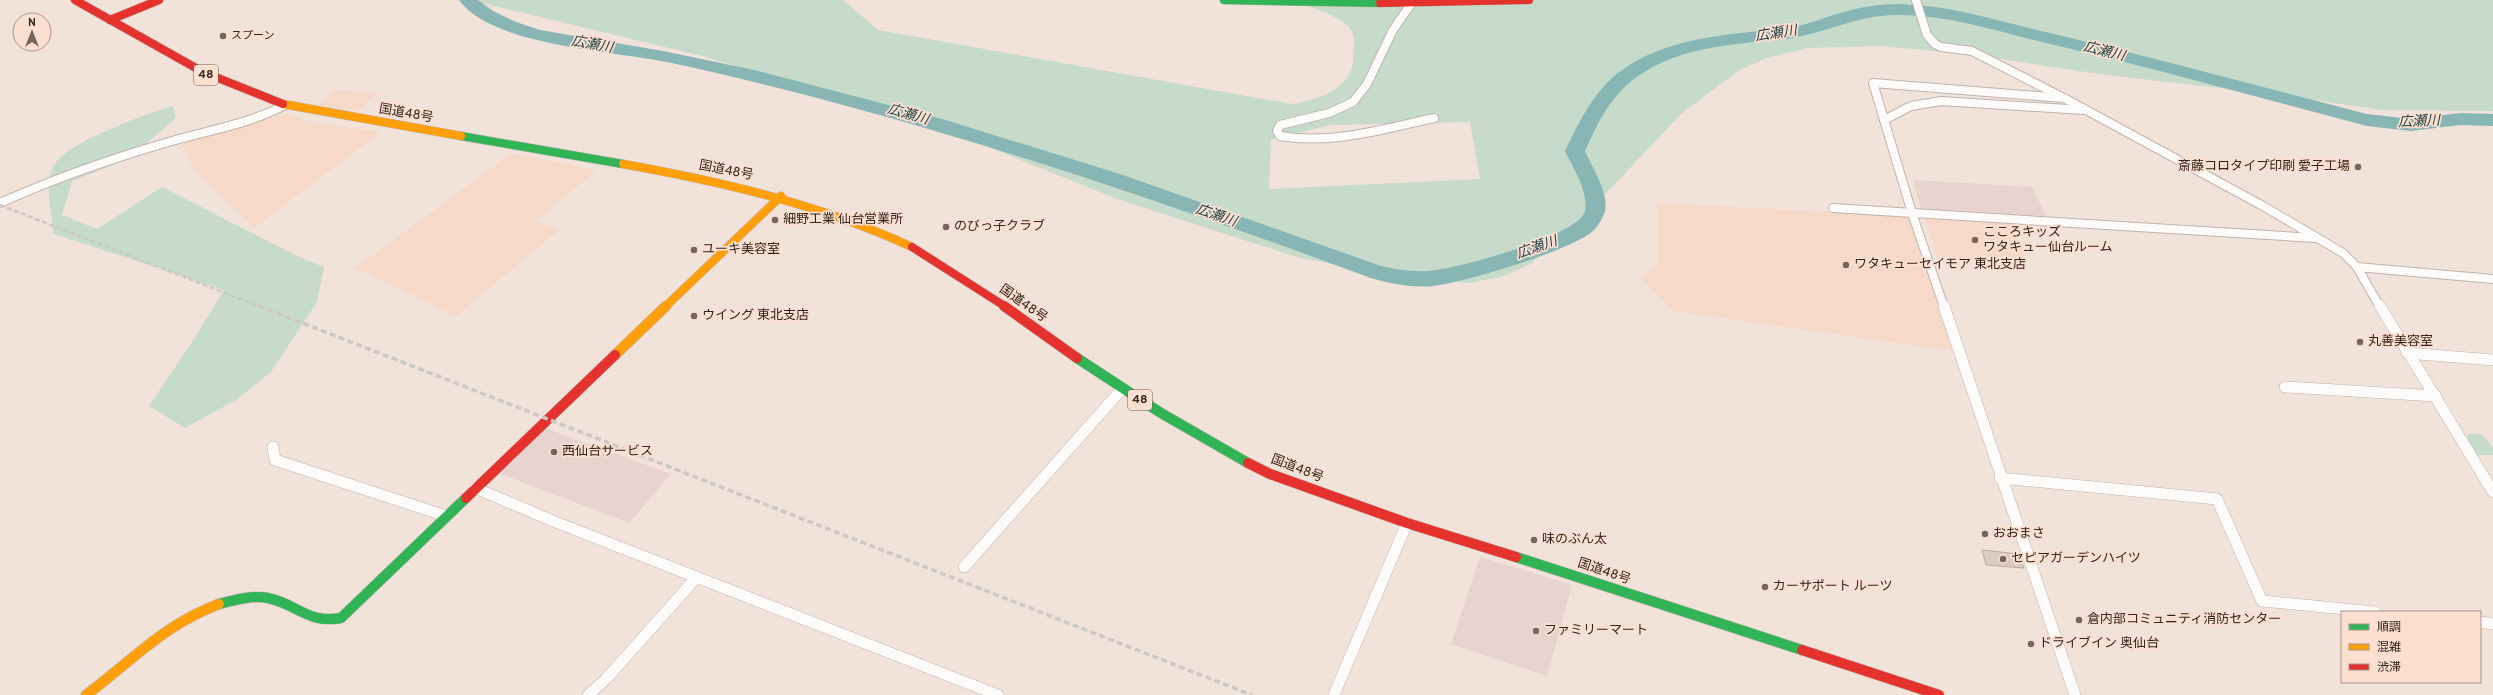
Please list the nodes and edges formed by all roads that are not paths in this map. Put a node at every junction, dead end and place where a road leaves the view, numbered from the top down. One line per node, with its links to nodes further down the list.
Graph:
1 (75, 0): 8 (main road, 国道48号 / 48)
2 (159, 0): 8 (main road)
3 (1224, 0): 6 (main road)
4 (1529, 0): 7 (main road)
5 (1916, 0): 9 (street)
6 (1359, 1): 7 (main road)
7 (1411, 4): 12 (street)
8 (110, 20): 10 (main road, 国道48号 / 48)
9 (2064, 98): 11 (street); 13 (street)
10 (285, 105): 14 (main road, 国道48号 / 48); 15 (street)
11 (2087, 111): 13 (street); 18 (street)
12 (1434, 118)
13 (1884, 120): 17 (street)
14 (781, 196): 24 (main road, 国道48号 / 48); 28 (main road)
15 (0, 203)
16 (1834, 208): 17 (street)
17 (1912, 214): 18 (street); 27 (street)
18 (2317, 238): 19 (street)
19 (2357, 267): 20 (street); 21 (street)
20 (2493, 279)
21 (2407, 353): 22 (street); 25 (street)
22 (2493, 360)
23 (2285, 387): 25 (street)
24 (1122, 389): 31 (main road, 国道48号 / 48); 32 (street)
25 (2436, 396): 29 (street)
26 (273, 447): 30 (street)
27 (2000, 478): 34 (street); 42 (street)
28 (475, 488): 30 (main road); 33 (street)
29 (2493, 492)
30 (446, 516): 37 (main road)
31 (1407, 523): 40 (street); 41 (main road, 国道48号 / 48)
32 (964, 567)
33 (697, 577): 38 (street); 39 (street)
34 (2365, 611)
35 (2481, 622): 36 (street)
36 (2493, 624)
37 (86, 695)
38 (588, 695)
39 (998, 695)
40 (1334, 695)
41 (1939, 695)
42 (2075, 695)

